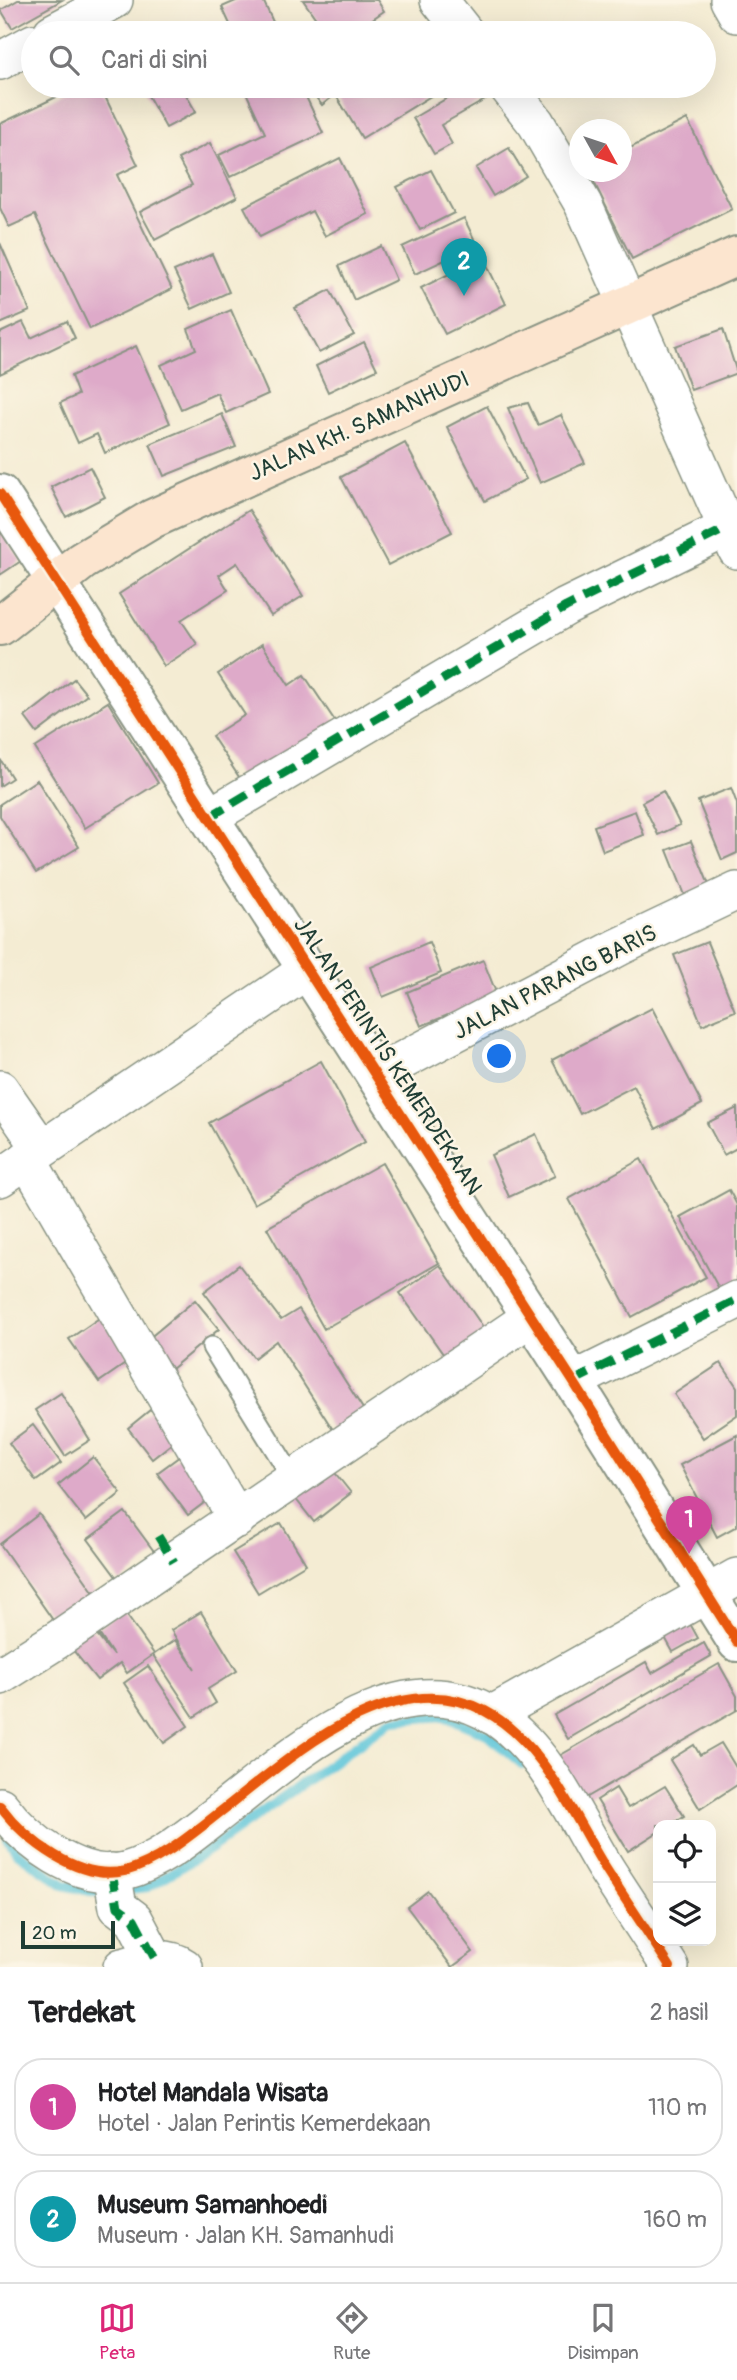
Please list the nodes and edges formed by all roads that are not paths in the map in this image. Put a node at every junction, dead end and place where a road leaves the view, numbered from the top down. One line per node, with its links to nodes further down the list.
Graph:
1 (114, 0): 5 (street)
2 (439, 0): 6 (street)
3 (729, 0): 4 (street)
4 (737, 14)
5 (75, 21)
6 (456, 21)
7 (21, 50): 8 (street)
8 (0, 61)
9 (516, 98): 11 (street)
10 (737, 256): 11 (main road, JALAN KH. SAMANHUDI)
11 (628, 304): 13 (street); 14 (main road, JALAN KH. SAMANHUDI)
12 (0, 494): 14 (street, JALAN PERINTIS KEMERDEKAAN)
13 (732, 539): 16 (street)
14 (57, 583): 15 (main road, JALAN KH. SAMANHUDI); 16 (street, JALAN PERINTIS KEMERDEKAAN)
15 (0, 626)
16 (209, 817): 18 (street, JALAN PERINTIS KEMERDEKAAN)
17 (737, 891): 19 (street, JALAN PARANG BARIS)
18 (307, 970): 19 (street, JALAN PERINTIS KEMERDEKAAN); 21 (street)
19 (375, 1075): 23 (street, JALAN PERINTIS KEMERDEKAAN)
20 (0, 1089): 21 (street)
21 (23, 1162): 27 (street)
22 (737, 1300): 25 (street)
23 (531, 1317): 25 (street, JALAN PERINTIS KEMERDEKAAN); 26 (street)
24 (212, 1347): 26 (lane)
25 (572, 1381): 28 (street, JALAN PERINTIS KEMERDEKAAN)
26 (294, 1480): 27 (street)
27 (237, 1519): 30 (street)
28 (722, 1586): 29 (street, JALAN PERINTIS KEMERDEKAAN); 31 (street)
29 (737, 1643)
30 (0, 1676)
31 (492, 1715): 33 (street); 35 (street)
32 (0, 1806): 33 (street)
33 (115, 1887): 34 (street)
34 (154, 1964)
35 (670, 1967)

